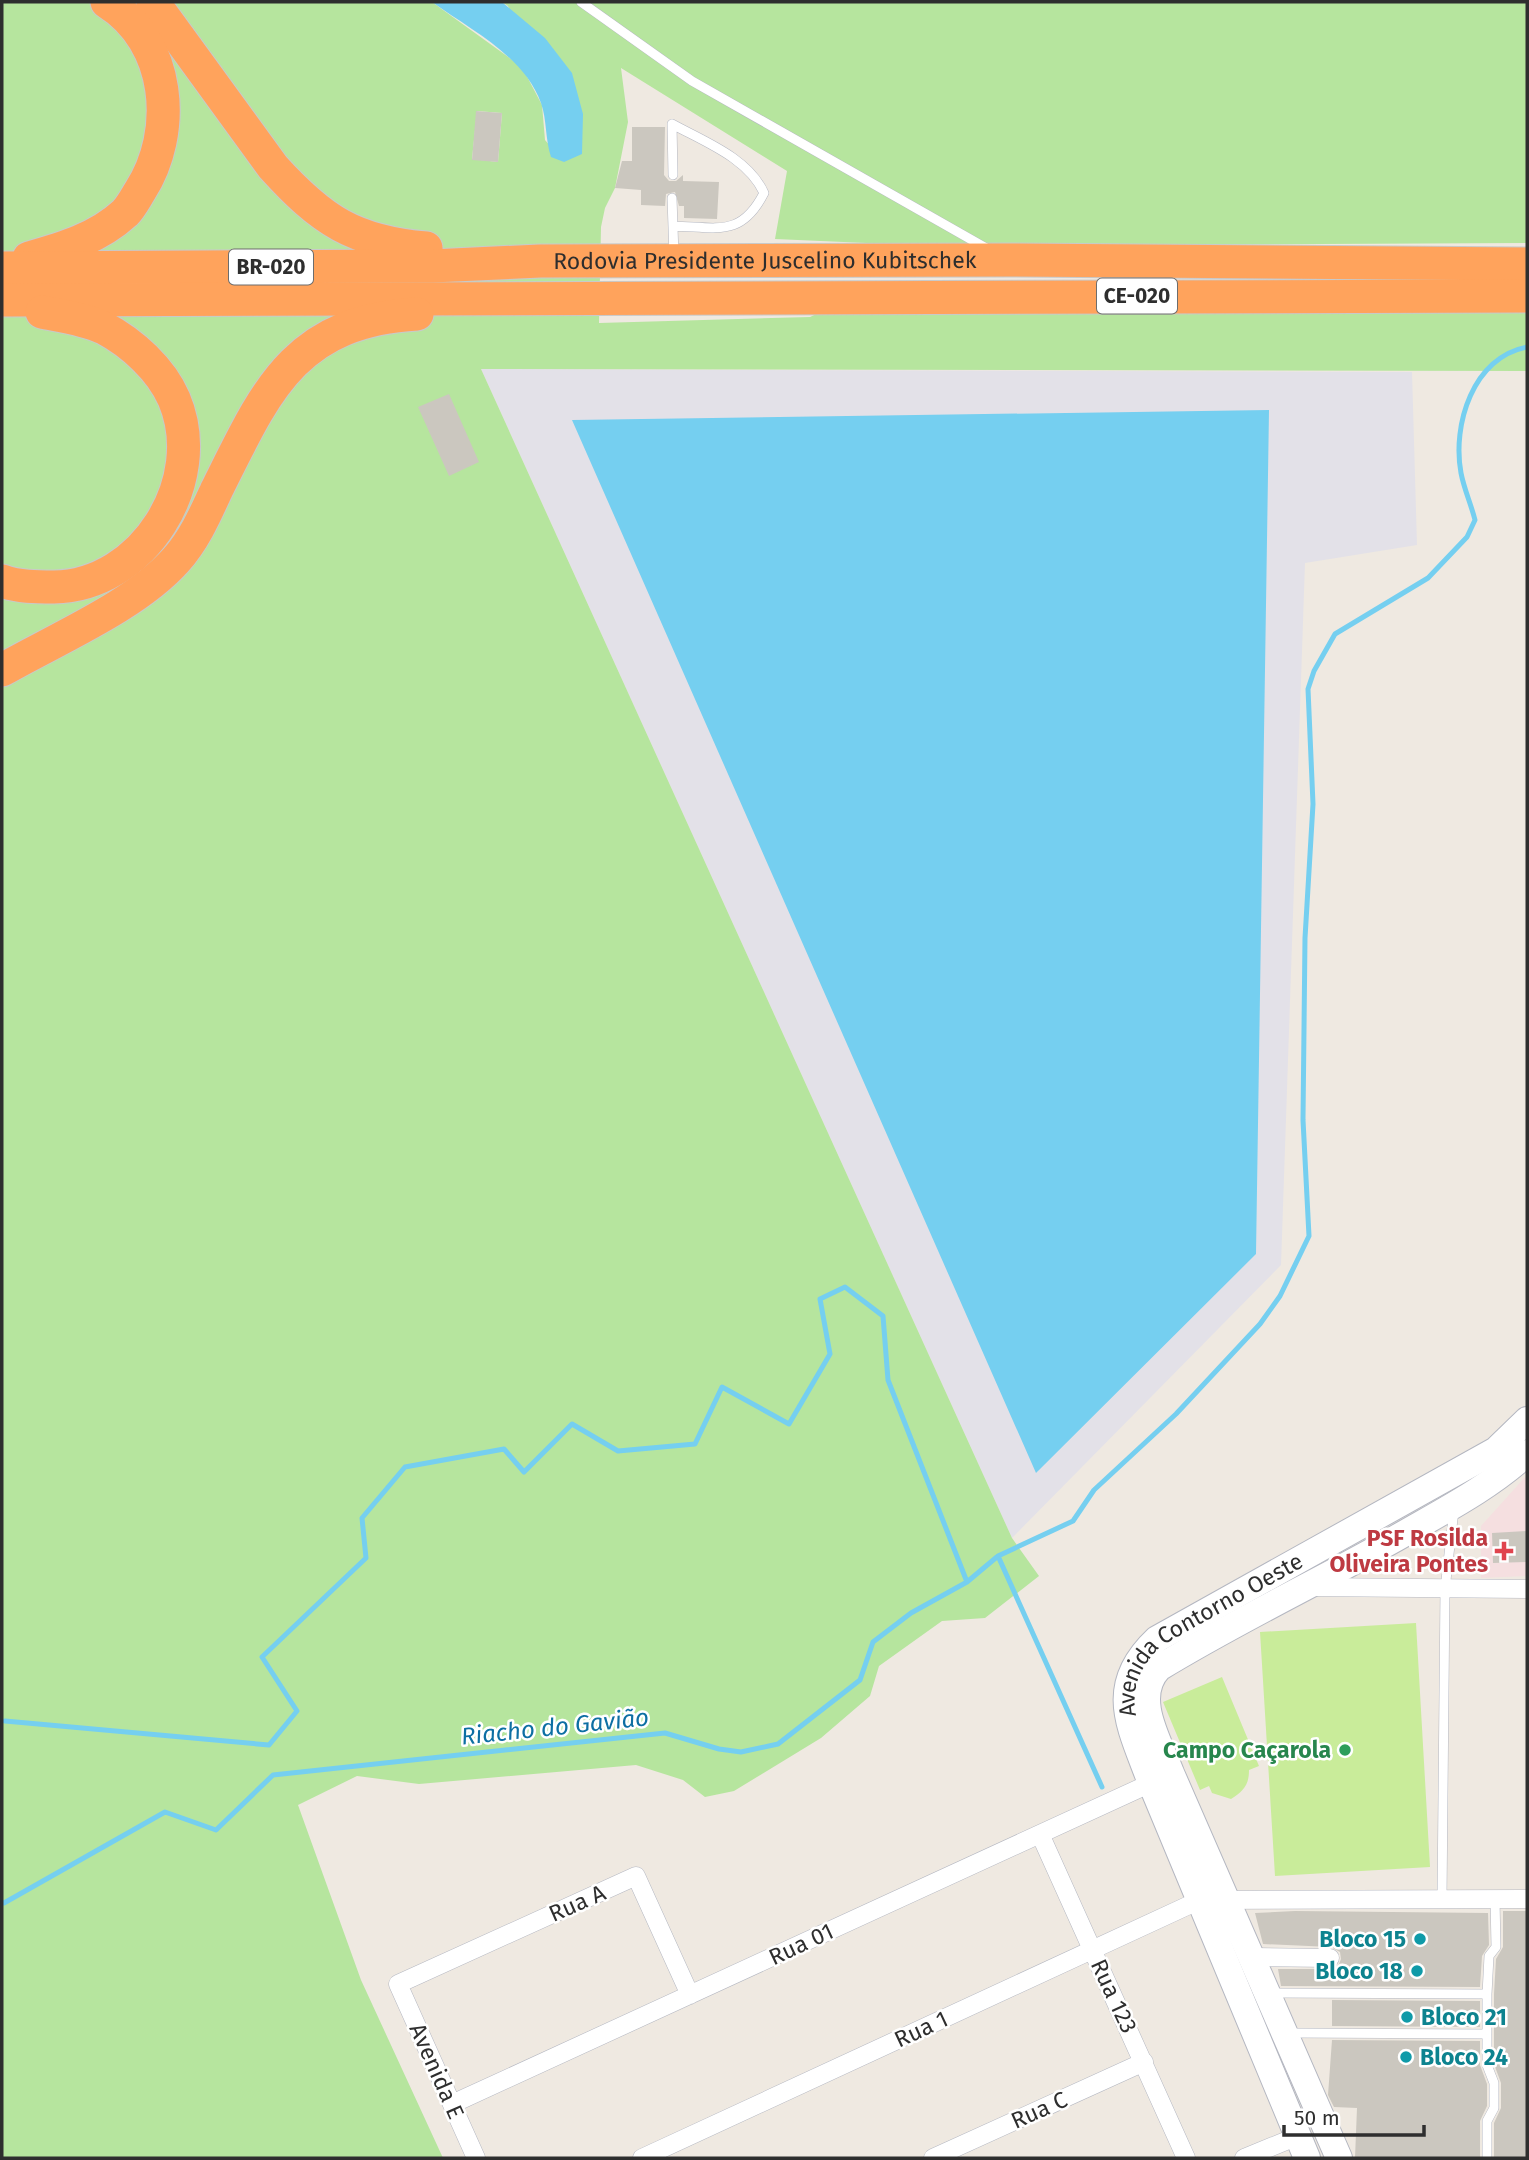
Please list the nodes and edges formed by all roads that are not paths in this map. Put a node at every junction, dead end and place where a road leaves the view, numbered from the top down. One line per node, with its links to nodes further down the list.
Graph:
1 (107, 2): 11 (highway)
2 (153, 2): 8 (highway)
3 (581, 2): 7 (lane)
4 (673, 175): 6 (lane)
5 (672, 198): 6 (lane)
6 (673, 226): 9 (lane)
7 (1005, 260): 9 (highway, Rodovia Presidente Juscelino Kubitschek / CE-020); 10 (highway, Rodovia Presidente Juscelino Kubitschek / CE-020)
8 (540, 261): 9 (highway, Rodovia Presidente Juscelino Kubitschek / CE-020); 11 (highway, Rodovia Presidente Juscelino Kubitschek / BR-020)
9 (674, 261)
10 (1527, 264)
11 (2, 266)
12 (1527, 296): 13 (highway, Rodovia Presidente Juscelino Kubitschek / CE-020)
13 (504, 298): 14 (highway, Rodovia Presidente Juscelino Kubitschek / BR-020); 16 (highway)
14 (2, 302): 15 (highway)
15 (2, 581)
16 (2, 670)
17 (1527, 1420): 23 (street, Avenida Contorno Oeste)
18 (1527, 1453): 19 (street, Avenida Contorno Oeste)
19 (1455, 1505): 20 (street, Avenida Contorno Oeste); 21 (lane)
20 (1310, 1587): 21 (street); 23 (street, Avenida Contorno Oeste)
21 (1445, 1589): 22 (street); 26 (lane)
22 (1527, 1589)
23 (1135, 1689): 24 (street, Avenida Contorno Oeste); 30 (street, Avenida Contorno Oeste)
24 (1151, 1783): 25 (street, Rua 01); 29 (street, Avenida Contorno Oeste)
25 (1040, 1834): 31 (street, Rua 123); 37 (street, Rua 01)
26 (1442, 1899): 27 (street); 30 (street)
27 (1495, 1899): 28 (street); 36 (lane)
28 (1527, 1899)
29 (1200, 1900): 30 (street); 31 (street, Rua 1); 42 (street, Avenida Contorno Oeste)
30 (1226, 1900): 32 (street, Avenida Contorno Oeste)
31 (1092, 1950): 40 (street, Rua 123); 44 (street, Rua 1)
32 (1252, 1957): 33 (street); 35 (street, Avenida Contorno Oeste)
33 (1330, 1958)
34 (398, 1984): 37 (street, Rua A); 41 (street, Avenida E)
35 (1268, 1993): 36 (lane); 38 (street, Avenida Contorno Oeste)
36 (1487, 1994): 39 (lane)
37 (690, 1995): 41 (street, Rua 01)
38 (1285, 2033): 39 (lane); 48 (street, Avenida Contorno Oeste)
39 (1487, 2034): 49 (lane)
40 (1144, 2062): 45 (street, Rua C); 46 (street, Rua 123)
41 (452, 2104): 43 (street, Avenida E)
42 (1302, 2147): 47 (street)
43 (476, 2158)
44 (642, 2158)
45 (933, 2158)
46 (1186, 2158)
47 (1244, 2158)
48 (1339, 2158)
49 (1487, 2158)

